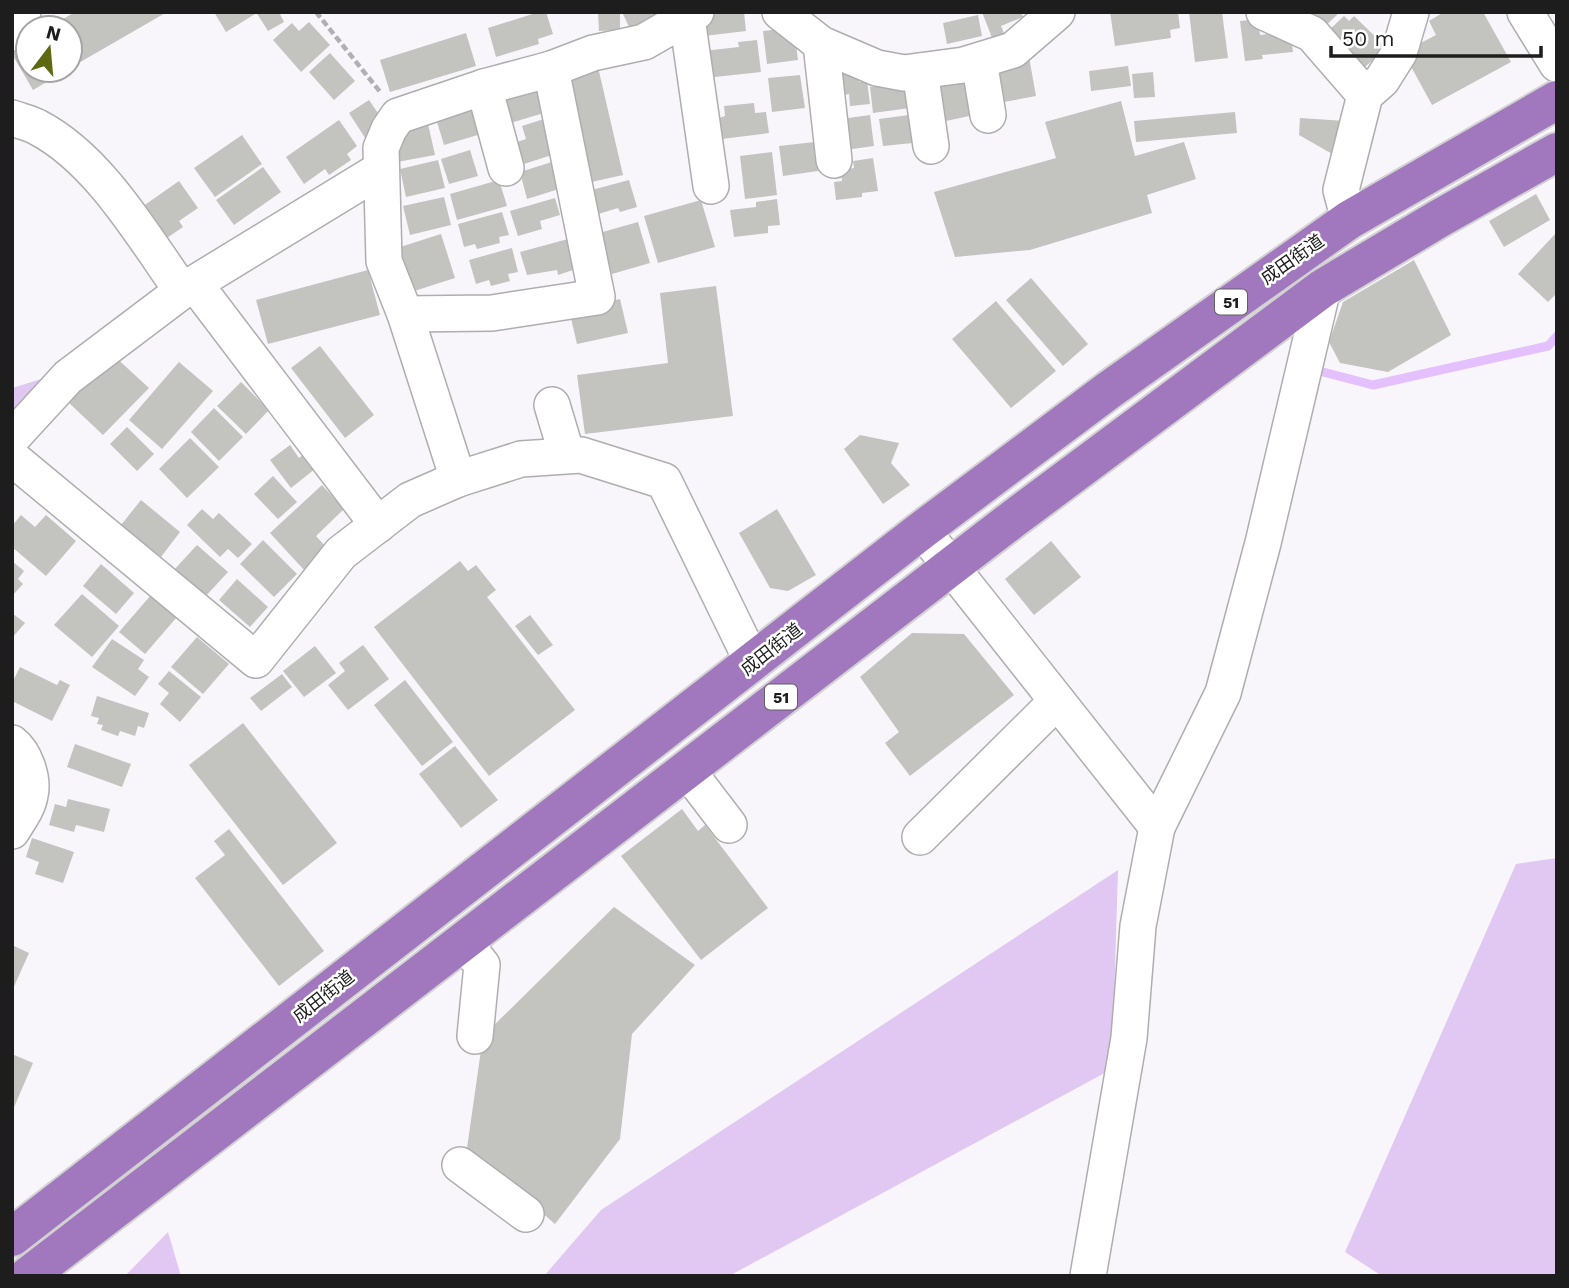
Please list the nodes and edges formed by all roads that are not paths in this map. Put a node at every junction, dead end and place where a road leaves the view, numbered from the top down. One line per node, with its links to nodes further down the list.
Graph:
1 (23, 12): 8 (street)
2 (780, 12): 9 (street)
3 (1057, 12): 10 (street)
4 (1264, 12): 15 (street)
5 (1411, 12): 15 (street)
6 (1525, 12): 11 (street)
7 (691, 15): 12 (street); 24 (street)
8 (12, 33)
9 (821, 44): 13 (street); 21 (street)
10 (979, 61): 13 (street); 17 (street)
11 (1557, 64)
12 (551, 69): 14 (street); 28 (street)
13 (920, 71): 19 (street)
14 (484, 87): 22 (street); 23 (street)
15 (1365, 95): 25 (street)
16 (1557, 100): 25 (highway, 成田街道 / 51)
17 (988, 115)
18 (12, 118): 26 (street)
19 (931, 146)
20 (1557, 152): 27 (highway, 51)
21 (834, 160)
22 (506, 168)
23 (380, 170): 26 (street); 28 (street)
24 (711, 186)
25 (1349, 220): 35 (highway, 成田街道 / 51)
26 (189, 287): 30 (street); 34 (street)
27 (1323, 288): 36 (highway, 51); 42 (street)
28 (405, 314): 33 (street)
29 (552, 405): 31 (street)
30 (12, 438)
31 (567, 455): 33 (street); 37 (street)
32 (12, 458): 34 (street)
33 (458, 479): 34 (street)
34 (378, 525)
35 (922, 530): 36 (street); 37 (highway, 成田街道 / 51)
36 (951, 566): 38 (street); 40 (highway, 51)
37 (755, 661): 49 (highway, 成田街道 / 51)
38 (1057, 701): 42 (street); 44 (street)
39 (12, 743): 43 (street)
40 (687, 770): 41 (street); 45 (highway, 51)
41 (729, 825)
42 (1157, 828): 51 (street)
43 (12, 831)
44 (920, 837)
45 (463, 941): 46 (street); 50 (highway, 51)
46 (475, 1036)
47 (460, 1165): 48 (street)
48 (526, 1214)
49 (12, 1237)
50 (28, 1276)
51 (1088, 1276)

